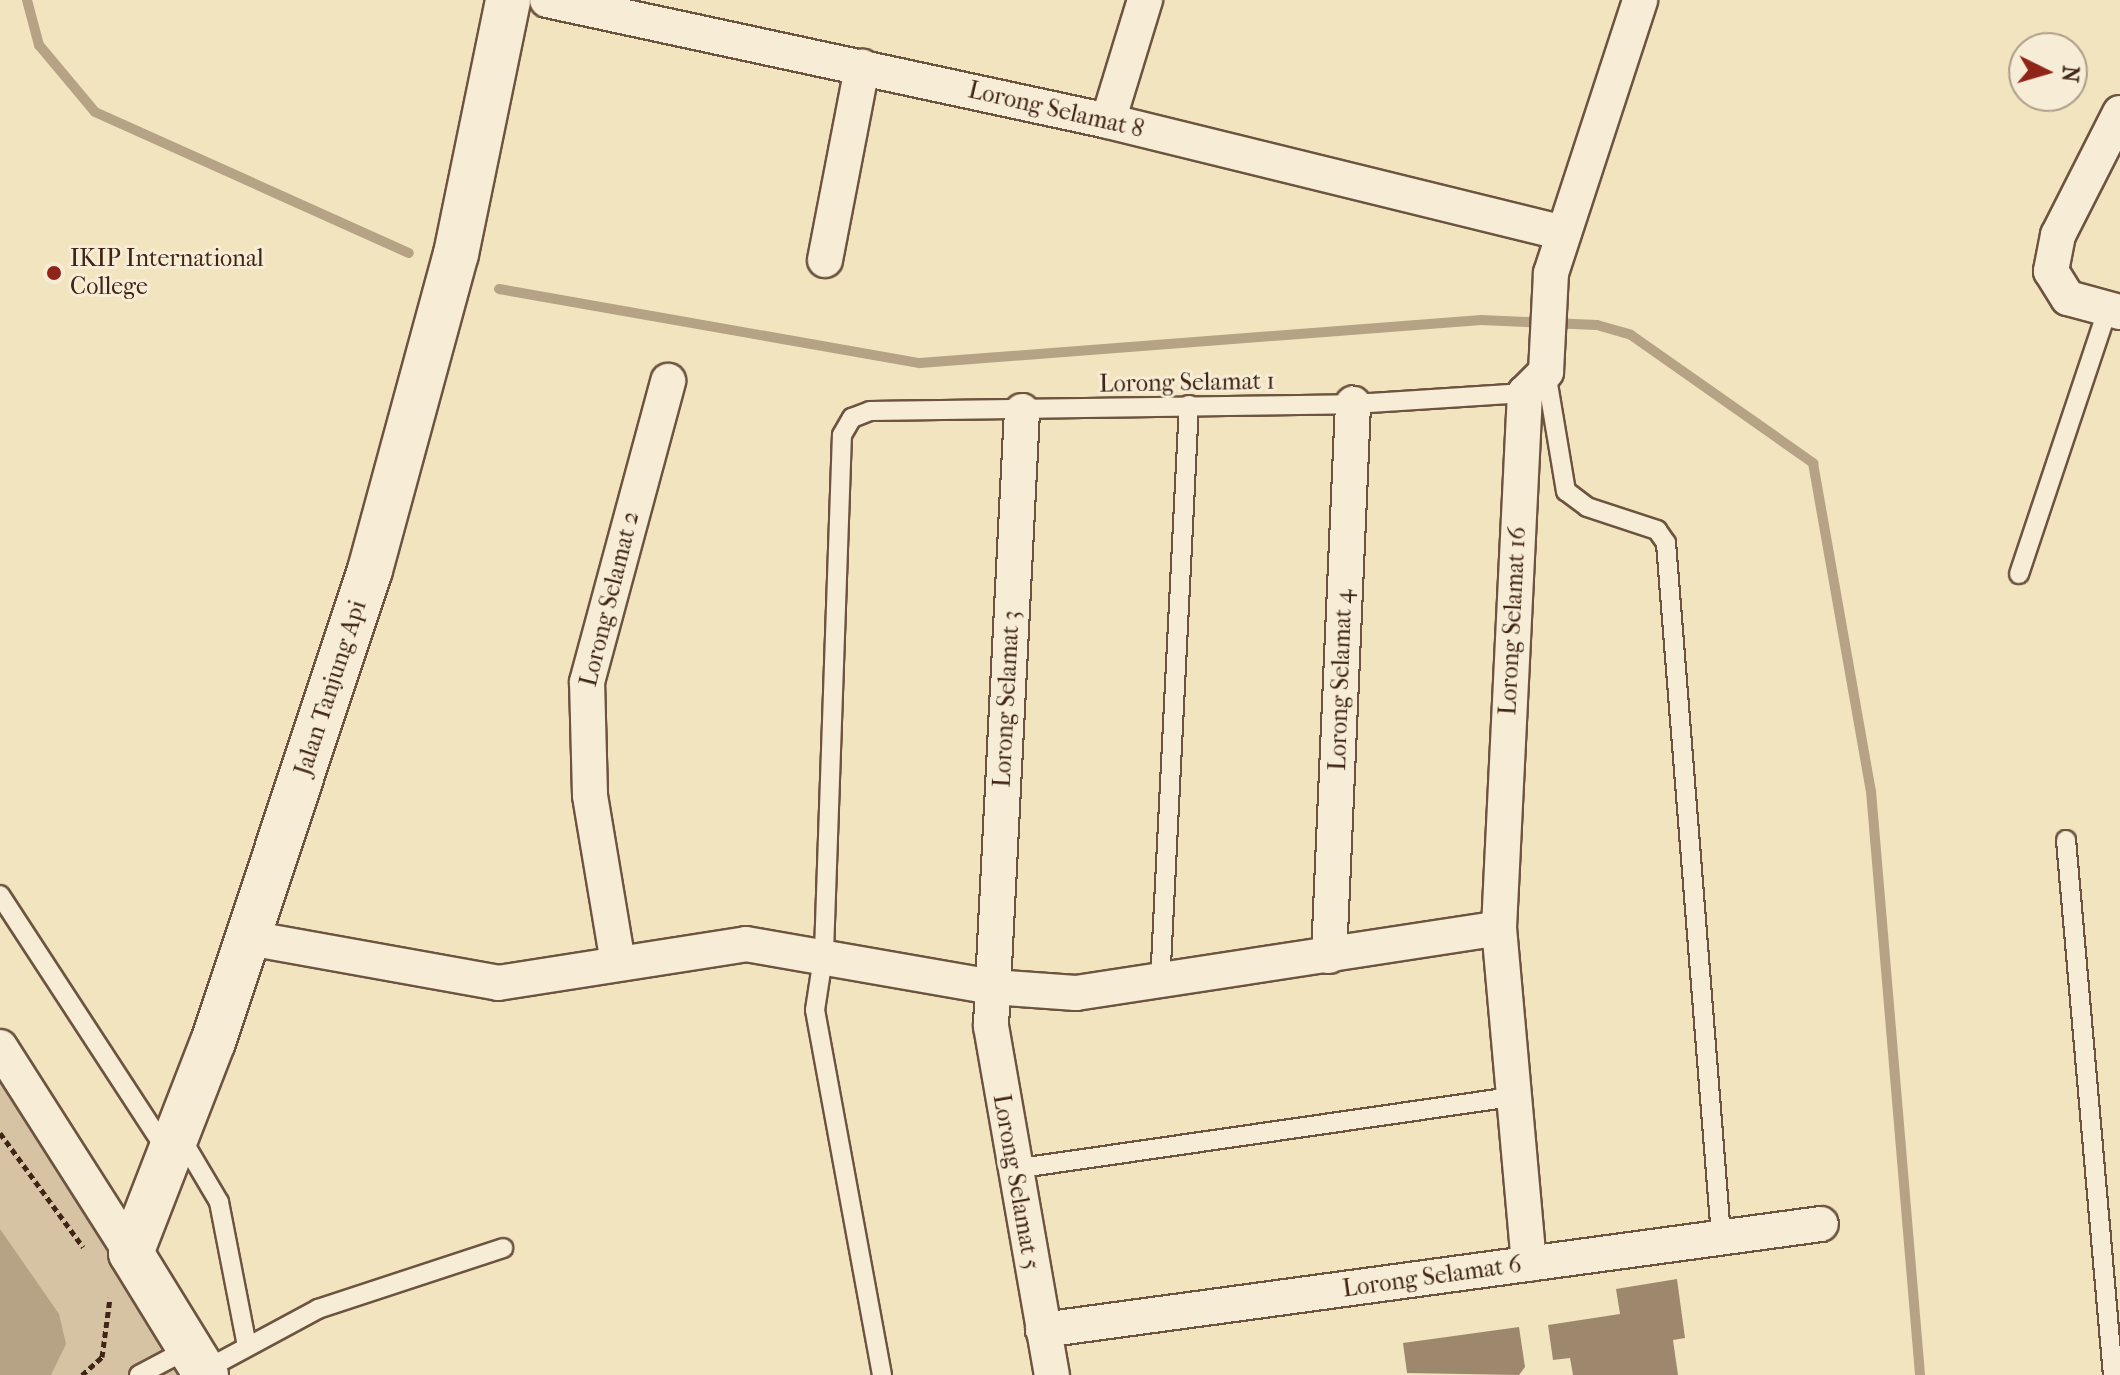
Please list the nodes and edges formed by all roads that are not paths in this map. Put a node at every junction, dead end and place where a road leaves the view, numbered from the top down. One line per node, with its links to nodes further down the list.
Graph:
1 (508, 0): 20 (street, Jalan Tanjung Api)
2 (547, 0): 5 (street, Lorong Selamat 8)
3 (1145, 0): 7 (street)
4 (1640, 0): 8 (street, Lorong Selamat 16)
5 (862, 67): 7 (street, Lorong Selamat 8); 9 (street)
6 (2120, 113): 10 (street)
7 (1108, 121): 8 (street, Lorong Selamat 8)
8 (1563, 233): 11 (street, Lorong Selamat 16)
9 (825, 260)
10 (2113, 312): 16 (lane)
11 (1540, 369): 13 (lane, Lorong Selamat 1); 19 (street, Lorong Selamat 16); 31 (lane)
12 (668, 381): 23 (street, Lorong Selamat 2)
13 (1353, 404): 14 (lane, Lorong Selamat 1); 22 (street, Lorong Selamat 4)
14 (1189, 405): 15 (lane, Lorong Selamat 1); 24 (lane)
15 (1022, 411): 21 (lane, Lorong Selamat 1); 25 (street, Lorong Selamat 3)
16 (2019, 574)
17 (2066, 840): 41 (lane)
18 (0, 895): 28 (lane)
19 (1499, 928): 22 (street); 27 (street, Lorong Selamat 16)
20 (249, 938): 23 (street); 28 (street, Jalan Tanjung Api)
21 (824, 952): 23 (street); 25 (street); 39 (lane)
22 (1329, 956): 24 (street)
23 (618, 963)
24 (1160, 985): 25 (street)
25 (992, 987): 29 (street, Lorong Selamat 5)
26 (0, 1047): 34 (street)
27 (1511, 1097): 29 (lane); 33 (street, Lorong Selamat 16)
28 (174, 1144): 34 (street, Jalan Tanjung Api); 36 (lane)
29 (1014, 1169): 35 (street, Lorong Selamat 5)
30 (1821, 1224): 31 (street, Lorong Selamat 6)
31 (1721, 1236): 33 (street, Lorong Selamat 6)
32 (503, 1248): 36 (lane)
33 (1529, 1264): 35 (street, Lorong Selamat 6)
34 (119, 1270): 37 (street)
35 (1043, 1330): 40 (street, Lorong Selamat 5)
36 (247, 1346): 37 (lane)
37 (199, 1365): 38 (lane)
38 (139, 1375)
39 (882, 1375)
40 (1052, 1375)
41 (2113, 1375)

